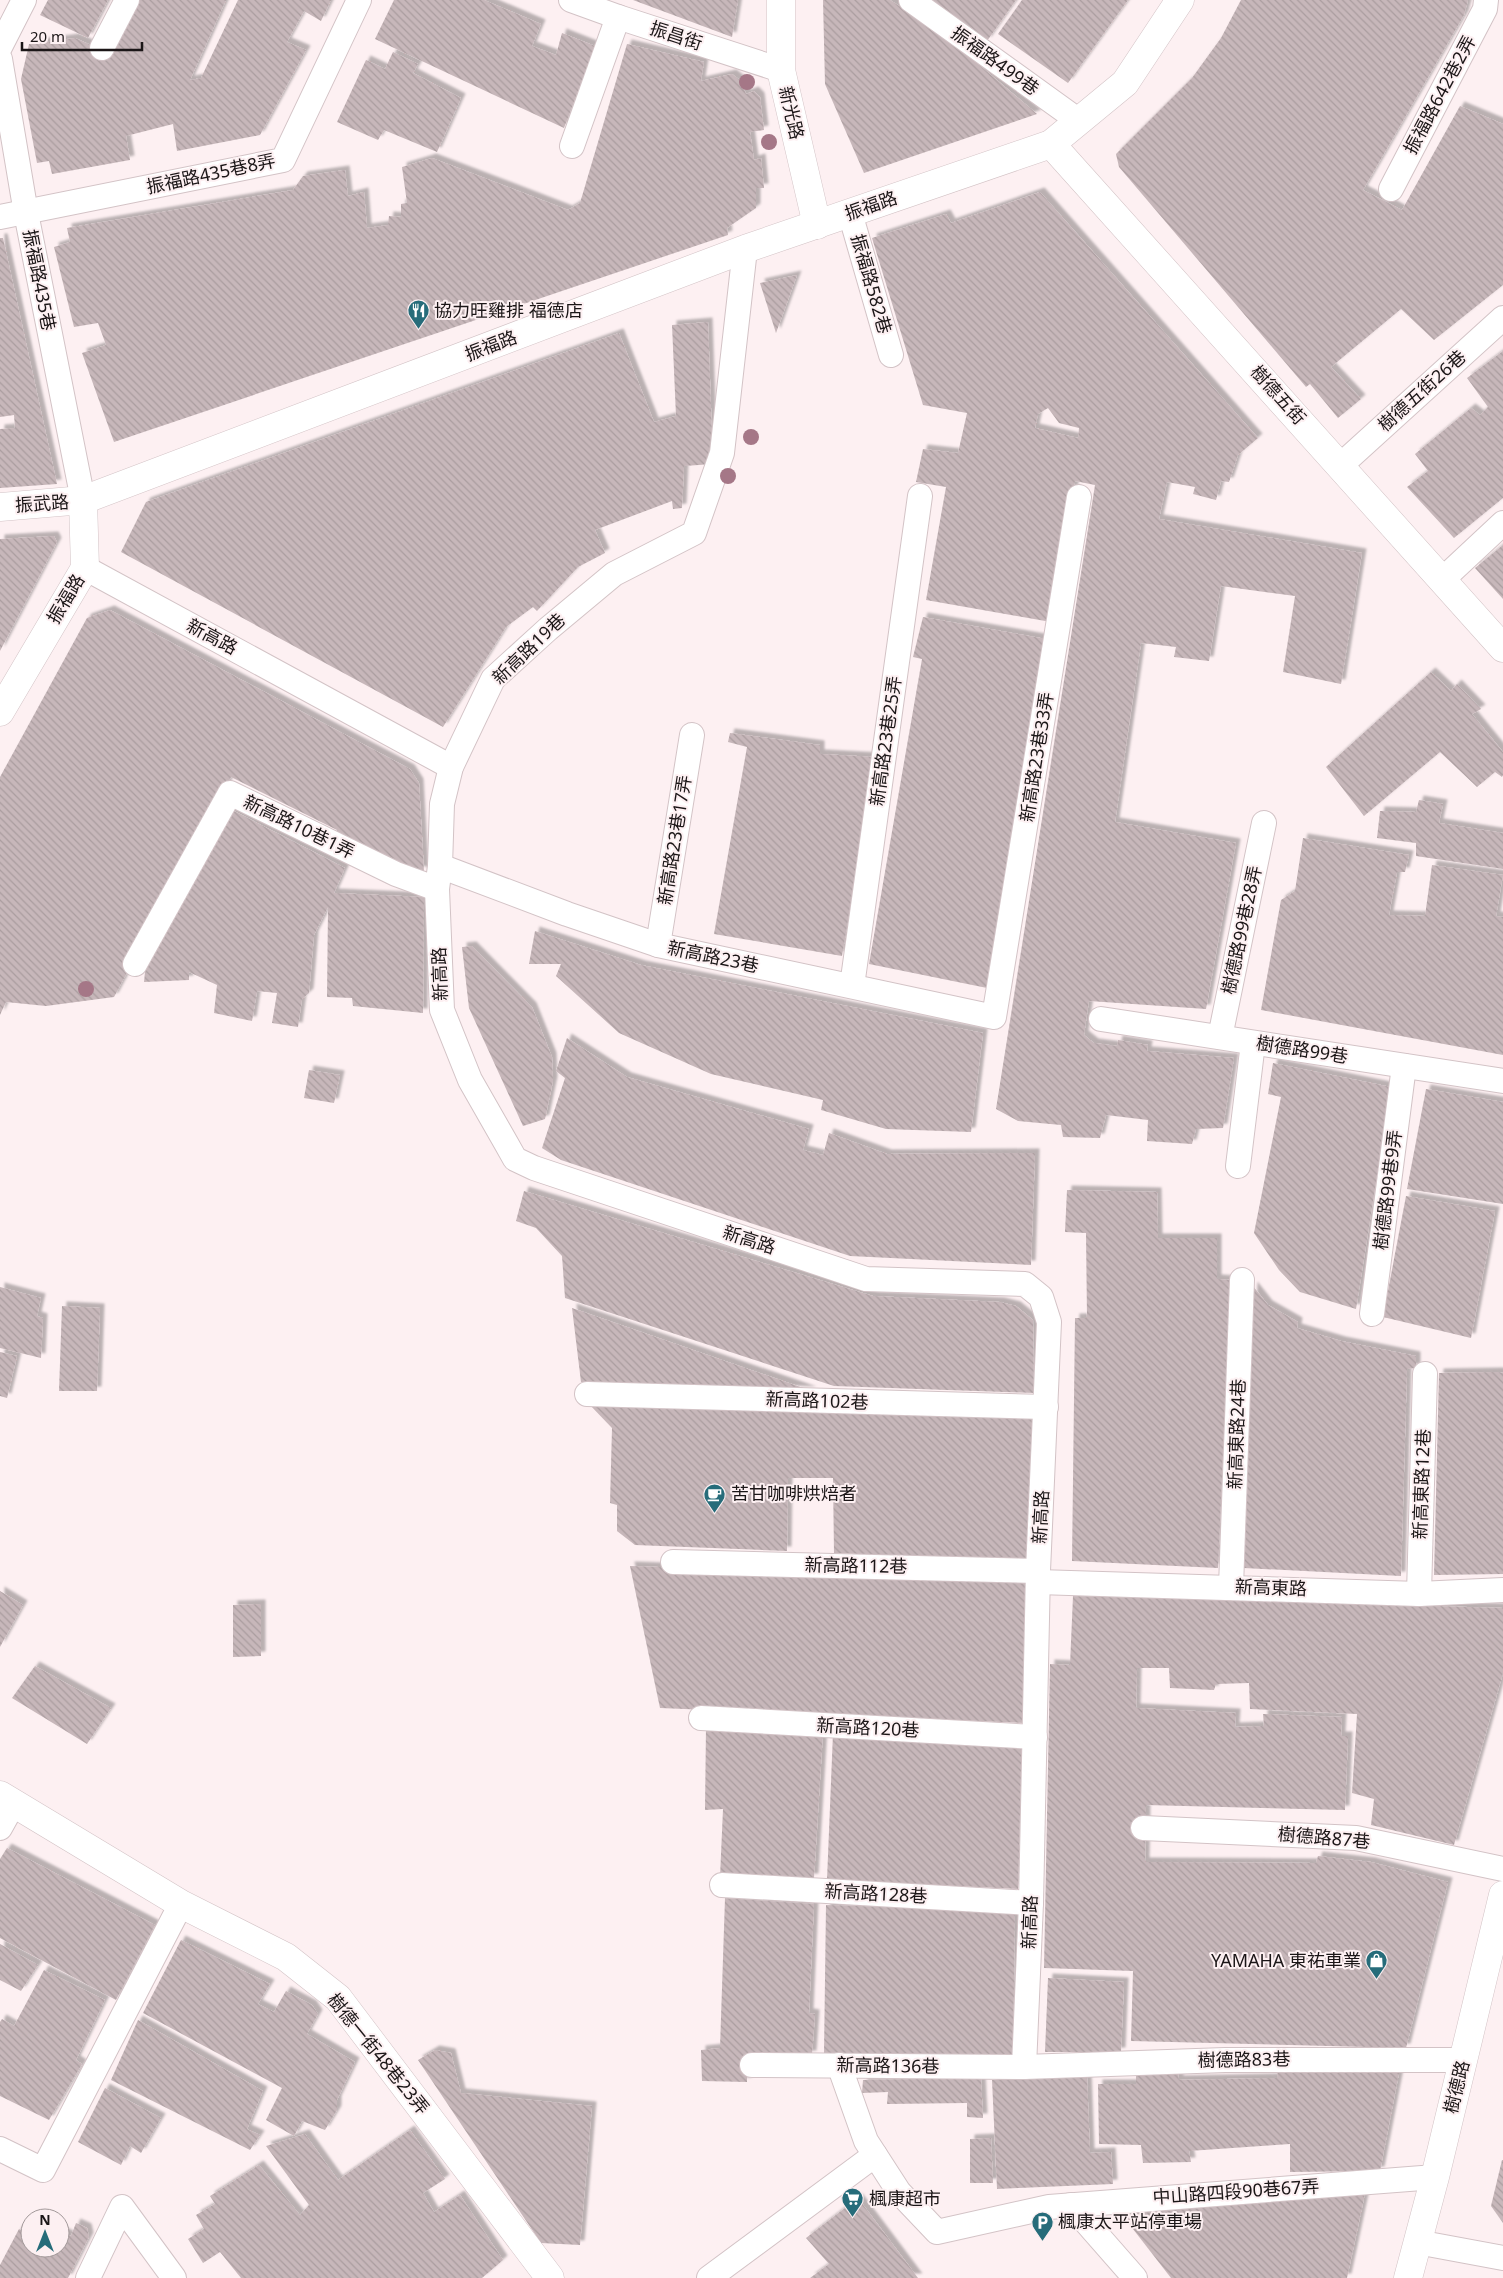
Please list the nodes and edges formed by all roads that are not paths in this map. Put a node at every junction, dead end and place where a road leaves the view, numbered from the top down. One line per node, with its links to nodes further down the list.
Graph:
1 (24, 0): 10 (lane)
2 (127, 0): 11 (lane)
3 (359, 0): 18 (lane, 振福路435巷8弄)
4 (571, 0): 9 (lane, 振昌街)
5 (781, 0): 13 (street, 新光路)
6 (911, 0): 14 (lane, 振福路499巷)
7 (1180, 0): 14 (street, 振福路)
8 (1486, 0): 17 (lane, 振福路642巷2弄)
9 (618, 18): 13 (lane, 振昌街); 16 (lane)
10 (0, 47)
11 (102, 48)
12 (0, 59): 18 (lane, 振福路435巷)
13 (781, 70): 21 (street, 新光路)
14 (1079, 121): 15 (street, 振福路)
15 (1051, 144): 19 (street, 振福路); 25 (street, 樹德五街)
16 (572, 146)
17 (1391, 189)
18 (26, 212): 20 (lane); 28 (lane, 振福路435巷)
19 (850, 212): 21 (street, 振福路); 24 (lane, 振福路582巷)
20 (0, 217)
21 (817, 224): 22 (street, 振福路)
22 (745, 249): 28 (street, 振福路); 36 (lane, 新高路19巷)
23 (1503, 318): 25 (lane, 樹德五街26巷)
24 (891, 355)
25 (1340, 465): 32 (street, 樹德五街)
26 (920, 496): 41 (lane, 新高路23巷25弄)
27 (1079, 497): 42 (lane, 新高路23巷33弄)
28 (83, 500): 29 (street, 振武路); 31 (street, 振福路)
29 (0, 507)
30 (1503, 523): 32 (lane)
31 (85, 568): 34 (street, 振福路); 36 (lane, 新高路)
32 (1442, 580): 33 (street, 樹德五街)
33 (1503, 648)
34 (0, 712)
35 (692, 735): 39 (lane, 新高路23巷17弄)
36 (451, 767): 38 (lane, 新高路)
37 (1264, 823): 44 (lane, 樹德路99巷28弄)
38 (438, 878): 39 (lane, 新高路23巷); 40 (lane, 新高路10巷1弄); 53 (lane, 新高路)
39 (658, 945): 41 (lane, 新高路23巷)
40 (135, 964)
41 (852, 986): 42 (lane, 新高路23巷)
42 (994, 1017)
43 (1101, 1019): 44 (lane, 樹德路99巷)
44 (1220, 1037): 45 (lane, 樹德路99巷)
45 (1253, 1043): 46 (lane, 樹德路99巷); 48 (lane)
46 (1404, 1066): 47 (lane, 樹德路99巷); 50 (lane, 樹德路99巷9弄)
47 (1503, 1081)
48 (1238, 1166)
49 (1242, 1280): 56 (lane, 新高東路24巷)
50 (1372, 1314)
51 (1425, 1374): 58 (lane, 新高東路12巷)
52 (587, 1394): 53 (lane, 新高路102巷)
53 (1046, 1407): 55 (lane, 新高路)
54 (673, 1562): 55 (lane, 新高路112巷)
55 (1038, 1576): 56 (lane, 新高東路); 60 (lane, 新高路)
56 (1231, 1587): 58 (lane, 新高東路)
57 (1503, 1590): 58 (lane, 新高東路)
58 (1419, 1594)
59 (701, 1718): 60 (lane, 新高路120巷)
60 (1035, 1737): 67 (lane, 新高路)
61 (7, 1799): 62 (lane); 68 (street, 樹德一街48巷23弄)
62 (0, 1828)
63 (1143, 1828): 64 (lane, 樹德路87巷)
64 (1503, 1869)
65 (722, 1885): 67 (lane, 新高路128巷)
66 (1503, 1895): 69 (street, 樹德路)
67 (1031, 1903): 72 (lane, 新高路)
68 (181, 1904): 73 (lane); 81 (street, 樹德一街48巷23弄)
69 (1464, 2060): 72 (lane, 樹德路83巷); 75 (street, 樹德路)
70 (752, 2065): 71 (lane, 新高路136巷)
71 (839, 2065): 72 (lane, 新高路136巷); 74 (lane, 中山路四段90巷67弄)
72 (1024, 2067)
73 (0, 2149)
74 (875, 2155): 76 (lane, 中山路四段90巷67弄); 82 (lane)
75 (1435, 2176): 76 (lane, 中山路四段90巷67弄); 77 (street, 樹德路)
76 (1071, 2205): 83 (lane)
77 (1417, 2242): 78 (lane); 84 (street, 樹德路)
78 (1503, 2258)
79 (88, 2278): 80 (lane)
80 (174, 2278)
81 (550, 2278)
82 (709, 2278)
83 (1136, 2278)
84 (1408, 2278)

